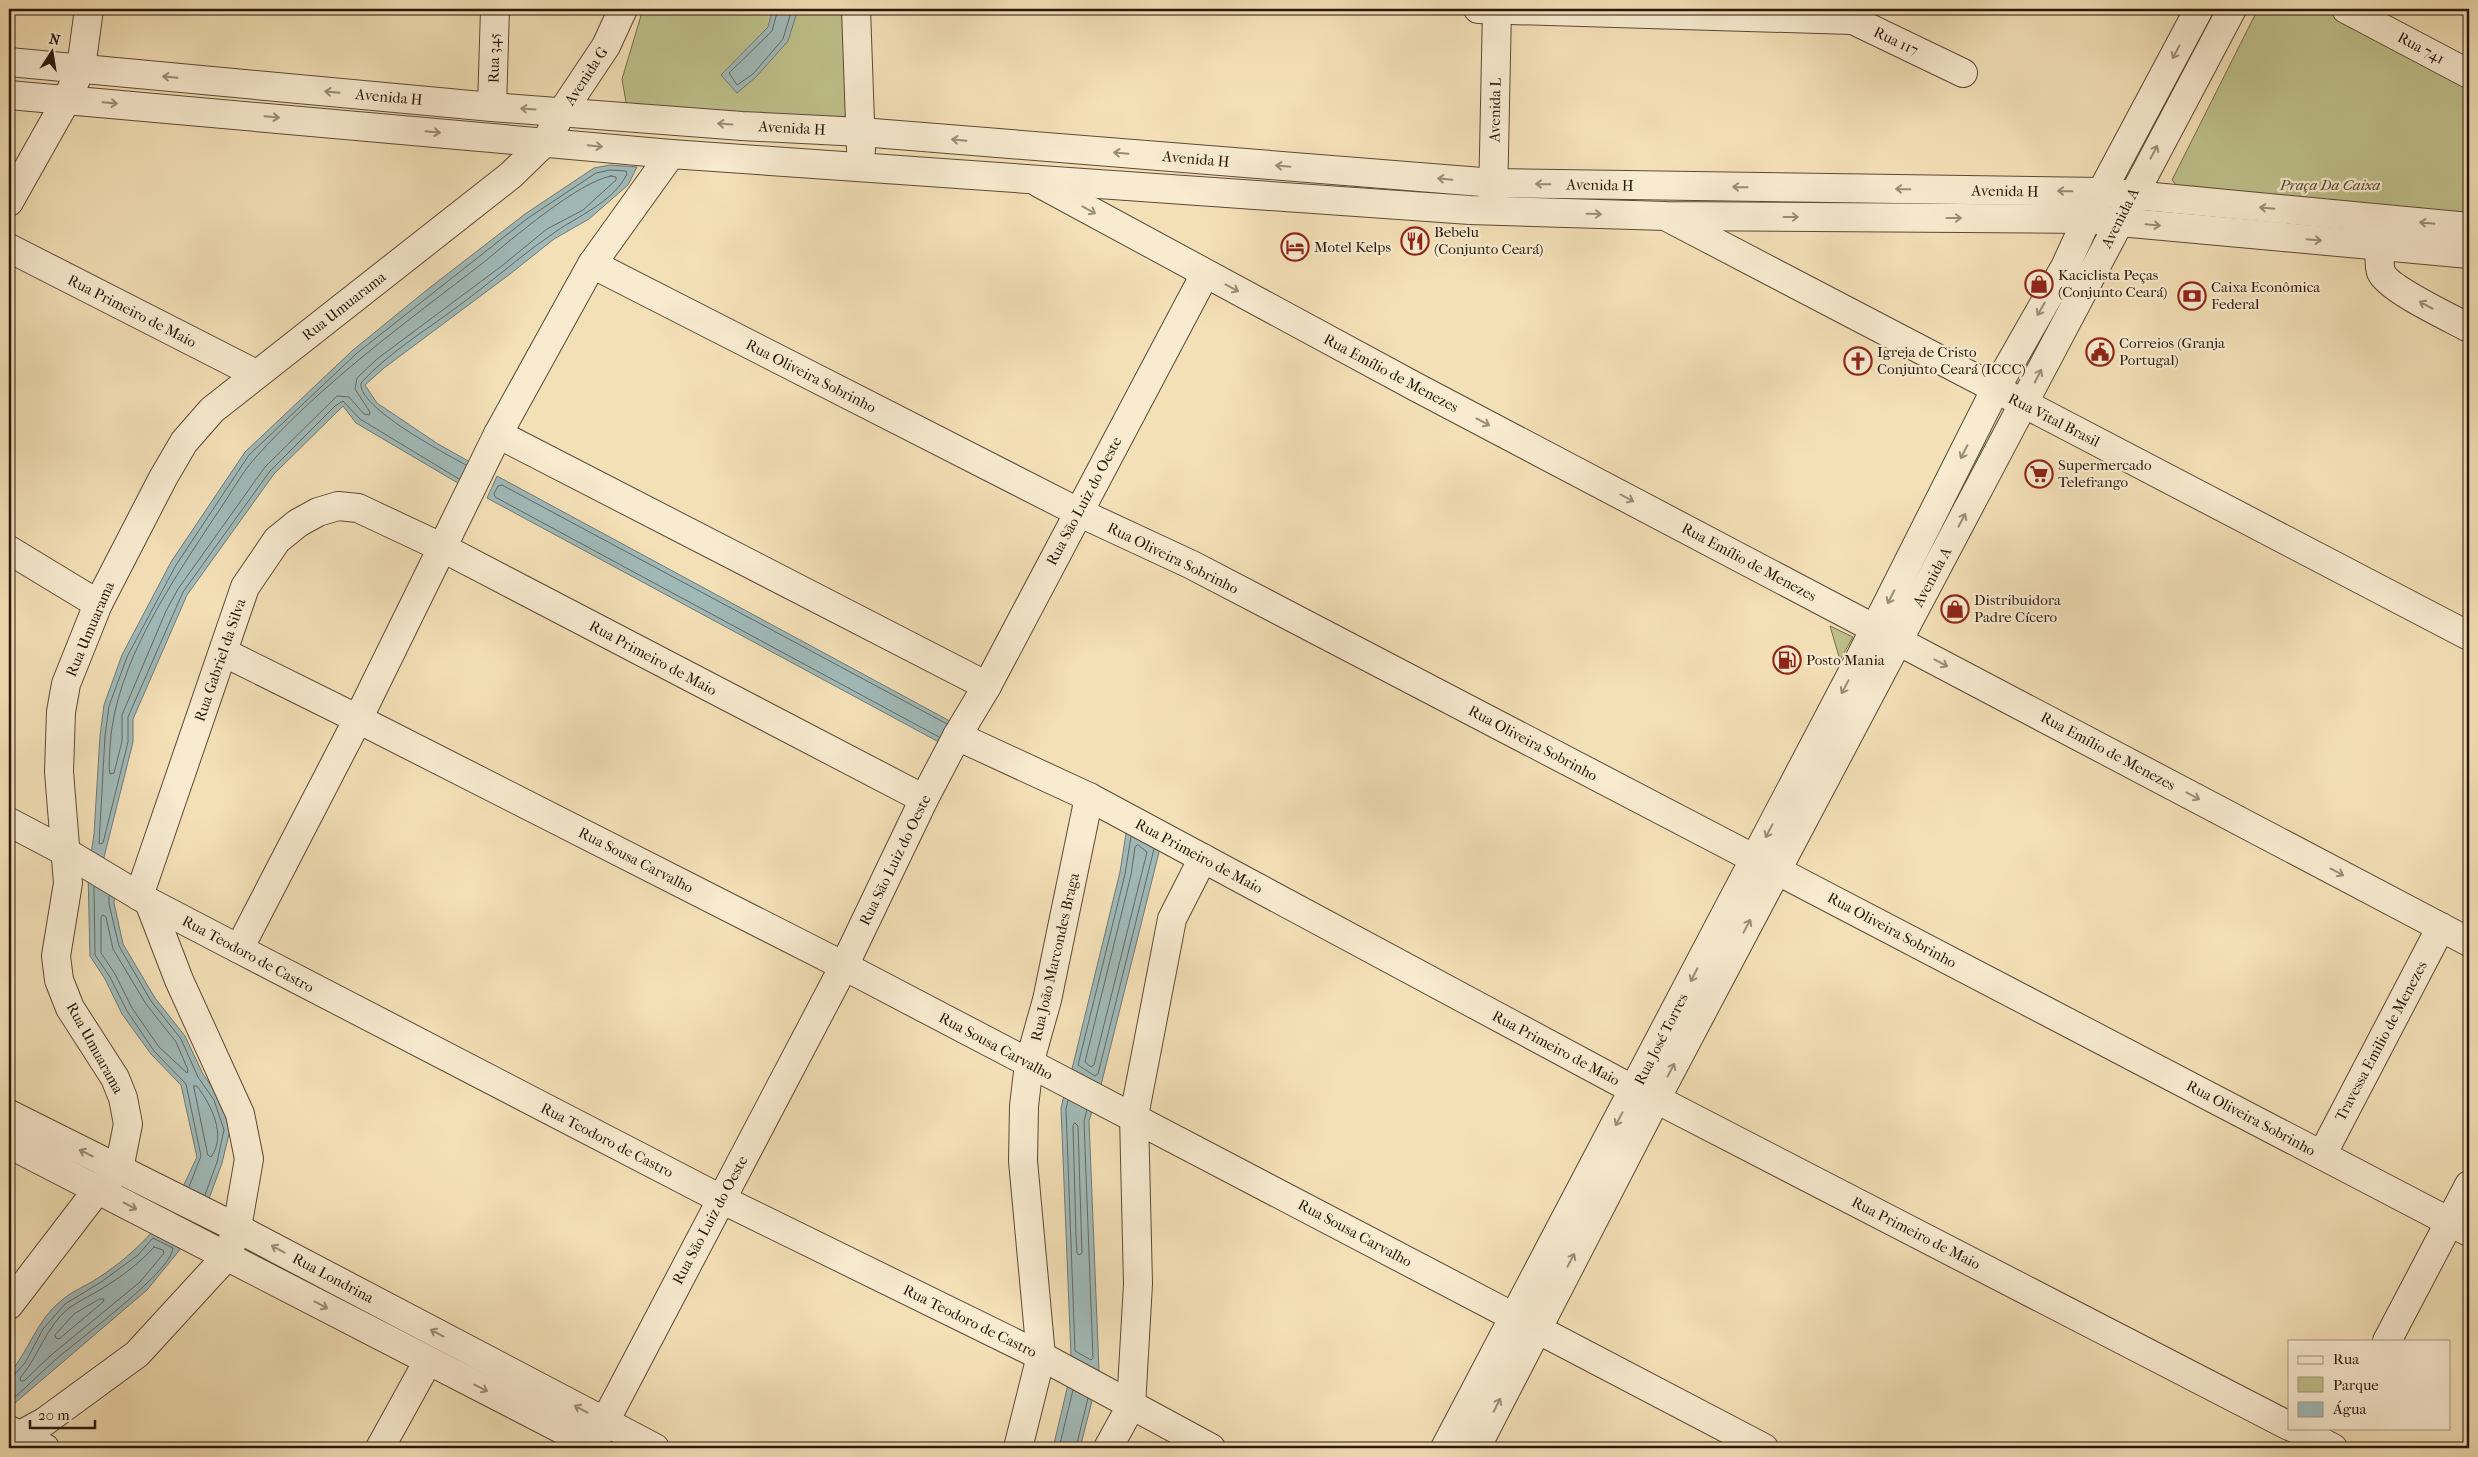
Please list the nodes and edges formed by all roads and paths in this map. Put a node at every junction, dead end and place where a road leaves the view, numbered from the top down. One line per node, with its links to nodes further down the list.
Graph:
1 (89, 9): 11 (street)
2 (495, 9): 16 (street, Rua 345)
3 (623, 9): 17 (street, Avenida G)
4 (856, 9): 18 (street)
5 (1491, 9): 9 (street); 23 (street, Avenida L)
6 (2197, 9): 24 (street, Avenida A, one-way to 24)
7 (2232, 9): 25 (street, Avenida A, one-way to 7)
8 (2346, 9): 13 (street, Rua 741)
9 (1841, 14): 12 (street, Rua 117)
10 (9, 62): 11 (street, Avenida H)
11 (82, 68): 15 (street); 16 (street, Avenida H, one-way to 11)
12 (1963, 72)
13 (2469, 74)
14 (9, 95): 15 (street, Avenida H)
15 (67, 99): 19 (street, Avenida H, one-way to 19); 26 (street)
16 (492, 106): 17 (street, Avenida H, one-way to 16)
17 (562, 112): 18 (street, Avenida H, one-way to 17); 19 (street, Avenida G)
18 (861, 132): 21 (street); 23 (street, Avenida H, one-way to 18)
19 (546, 141): 20 (street, Avenida H, one-way to 20); 39 (street, Rua Umuarama)
20 (671, 154): 21 (street, Avenida H); 36 (street)
21 (860, 167): 22 (street, Avenida H)
22 (1031, 179): 27 (street, Avenida H); 37 (street, Rua Emílio de Menezes, one-way to 37)
23 (1494, 183): 24 (street, Avenida H, one-way to 23); 27 (street, Avenida L)
24 (2102, 192): 25 (street, Avenida H); 30 (street, Avenida A)
25 (2131, 195): 29 (street, Avenida H, one-way to 25); 31 (street, Avenida A)
26 (9, 202)
27 (1492, 212): 28 (street, Avenida H, one-way to 28)
28 (1666, 216): 30 (street, Avenida H, one-way to 30); 40 (street, Rua Vital Brasil)
29 (2385, 218): 32 (street, Avenida H, one-way to 29); 33 (street)
30 (2087, 219): 31 (street, Avenida H); 40 (street, Avenida A, one-way to 40)
31 (2118, 222): 33 (street, Avenida H, one-way to 33); 41 (street, Avenida A, one-way to 31)
32 (2469, 227)
33 (2382, 246): 35 (street, Avenida H); 38 (street, one-way to 33)
34 (9, 248): 39 (street, Rua Primeiro de Maio)
35 (2469, 254)
36 (592, 264): 42 (street); 43 (street, Rua Oliveira Sobrinho)
37 (1205, 274): 43 (street, Rua São Luiz do Oeste); 48 (street, Rua Emílio de Menezes, one-way to 48)
38 (2469, 328)
39 (256, 374): 47 (street, Rua Umuarama)
40 (1996, 390): 41 (street, Rua Vital Brasil); 48 (street, Avenida A, one-way to 48)
41 (2023, 405): 48 (street, Avenida A, one-way to 41); 49 (street, Rua Vital Brasil)
42 (498, 434): 45 (street); 51 (street)
43 (1078, 512): 51 (street, Rua São Luiz do Oeste); 59 (street, Rua Oliveira Sobrinho)
44 (381, 517): 45 (street, Rua Primeiro de Maio); 50 (street, Rua Gabriel da Silva)
45 (441, 547): 52 (street); 55 (street, Rua Primeiro de Maio)
46 (9, 550): 47 (street)
47 (98, 604): 57 (street, Rua Umuarama)
48 (1887, 635): 59 (street, Rua José Torres); 61 (street, Rua Emílio de Menezes, one-way to 61)
49 (2469, 636)
50 (223, 652): 52 (street, Rua Sousa Carvalho); 60 (street, Rua Gabriel da Silva)
51 (987, 686): 53 (street, Rua São Luiz do Oeste)
52 (358, 719): 63 (street); 64 (street, Rua Sousa Carvalho)
53 (957, 736): 54 (street, Rua Primeiro de Maio); 55 (street, Rua São Luiz do Oeste)
54 (1089, 797): 58 (street, Rua Primeiro de Maio); 65 (street, Rua João Marcondes Braga)
55 (924, 800): 64 (street, Rua São Luiz do Oeste)
56 (9, 822): 57 (street, Rua Teodoro de Castro)
57 (64, 851): 60 (street, Rua Teodoro de Castro); 71 (street, Rua Umuarama)
58 (1203, 858): 66 (street, Rua Primeiro de Maio); 68 (street)
59 (1766, 864): 66 (street, Rua José Torres); 70 (street, Rua Oliveira Sobrinho)
60 (144, 899): 63 (street, Rua Teodoro de Castro); 76 (street)
61 (2441, 927): 62 (street, Rua Emílio de Menezes); 70 (street, Travessa Emilio de Menezes)
62 (2469, 942)
63 (239, 949): 74 (street, Rua Teodoro de Castro)
64 (844, 966): 65 (street, Rua Sousa Carvalho); 74 (street, Rua São Luiz do Oeste)
65 (1030, 1064): 68 (street, Rua Sousa Carvalho); 81 (street, Rua João Marcondes Braga)
66 (1645, 1094): 79 (street, Rua José Torres); 85 (street, Rua Primeiro de Maio)
67 (9, 1114): 71 (street, Rua Londrina, one-way to 67)
68 (1134, 1116): 79 (street, Rua Sousa Carvalho); 83 (street)
69 (9, 1144): 73 (street, Rua Londrina)
70 (2322, 1155): 75 (street, Rua Oliveira Sobrinho)
71 (119, 1169): 73 (street); 76 (street, Rua Londrina)
72 (2469, 1185): 75 (street)
73 (98, 1189): 77 (street, Rua Londrina, one-way to 77); 78 (street)
74 (721, 1199): 81 (street, Rua Teodoro de Castro); 84 (street, Rua São Luiz do Oeste)
75 (2460, 1227): 80 (street)
76 (237, 1228): 77 (street); 84 (street, Rua Londrina, one-way to 76)
77 (227, 1256): 82 (street, Rua Londrina, one-way to 82); 87 (street)
78 (9, 1305)
79 (1524, 1323): 96 (street, Rua José Torres); 97 (street, Rua José Torres, one-way to 79); 98 (street, Rua Sousa Carvalho)
80 (2388, 1340)
81 (1041, 1356): 83 (street, Rua Teodoro de Castro); 93 (street, Rua João Marcondes Braga)
82 (428, 1361): 89 (street, Rua Londrina, one-way to 89); 91 (street)
83 (1130, 1406): 94 (street); 95 (street, Rua Teodoro de Castro)
84 (605, 1421): 89 (street, Rua São Luiz do Oeste); 92 (street, Rua Londrina)
85 (2288, 1425)
86 (2299, 1430): 88 (street)
87 (12, 1435): 90 (street)
88 (2333, 1443)
89 (594, 1447)
90 (45, 1448)
91 (380, 1448)
92 (655, 1448)
93 (1018, 1448)
94 (1108, 1448)
95 (1211, 1448)
96 (1445, 1448)
97 (1476, 1448)
98 (1764, 1448)

